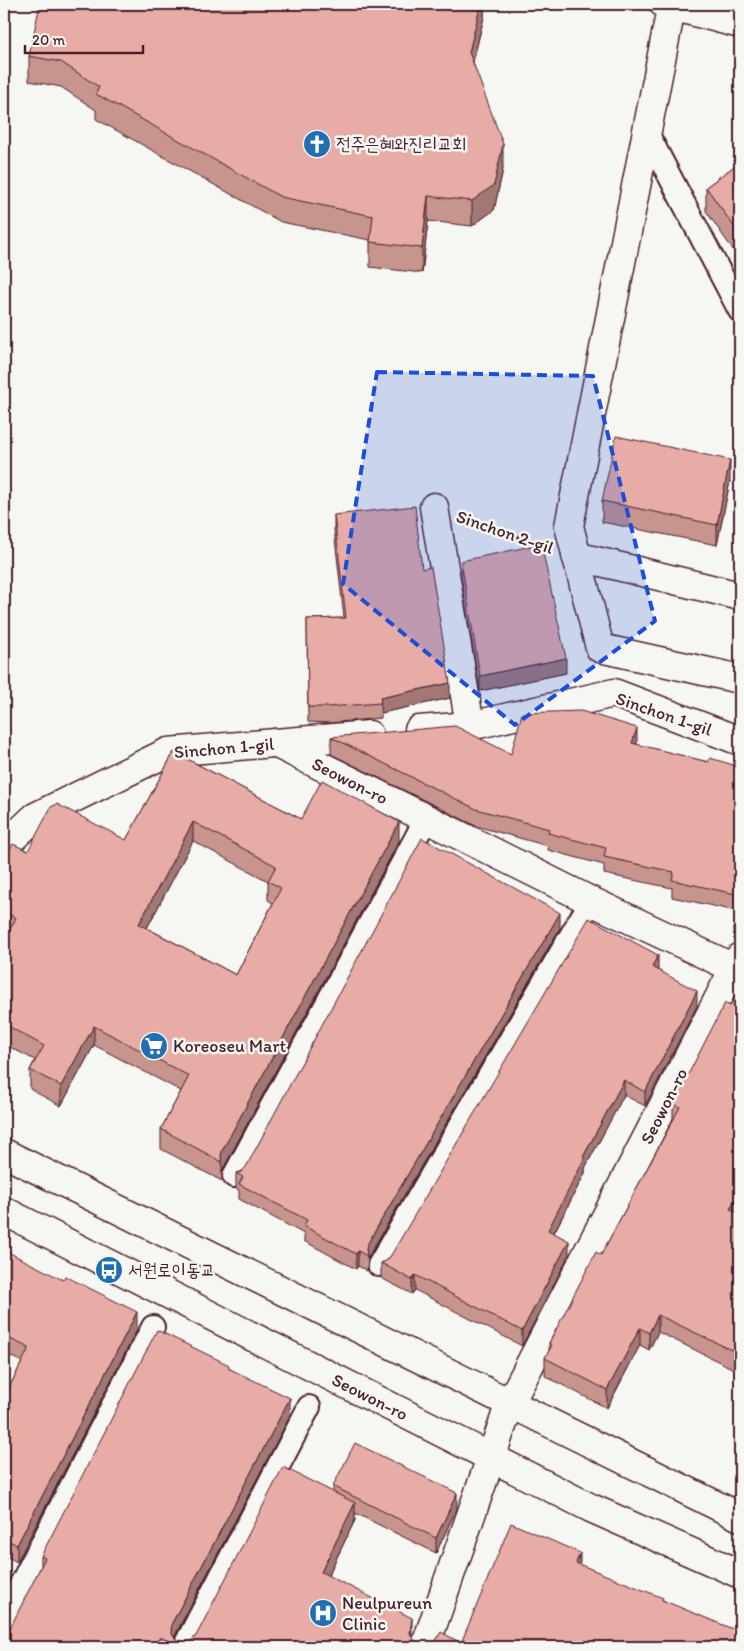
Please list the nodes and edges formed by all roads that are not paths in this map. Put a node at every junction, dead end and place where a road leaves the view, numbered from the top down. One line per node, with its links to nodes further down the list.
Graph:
1 (669, 4): 2 (street); 3 (street)
2 (740, 24)
3 (646, 131): 4 (lane); 6 (street)
4 (740, 311)
5 (434, 508): 9 (street)
6 (576, 556): 7 (street); 8 (street)
7 (740, 596)
8 (740, 679)
9 (470, 726): 10 (street, Sinchon 1-gil); 11 (street, Sinchon 1-gil)
10 (740, 742)
11 (274, 743): 12 (street, Seowon-ro); 13 (street, Sinchon 1-gil)
12 (426, 819): 14 (street, Seowon-ro); 17 (lane)
13 (4, 846)
14 (591, 901): 15 (street, Seowon-ro); 19 (lane)
15 (739, 966): 21 (street, Seowon-ro)
16 (4, 1153): 21 (street)
17 (234, 1176)
18 (4, 1211): 23 (street, Seowon-ro)
19 (379, 1265)
20 (153, 1327): 26 (lane)
21 (510, 1403): 23 (street, Seowon-ro); 24 (street)
22 (309, 1407): 27 (lane)
23 (491, 1458): 25 (street, Seowon-ro); 28 (street, Seowon-ro)
24 (740, 1517)
25 (740, 1574)
26 (4, 1617)
27 (184, 1647)
28 (425, 1647)

